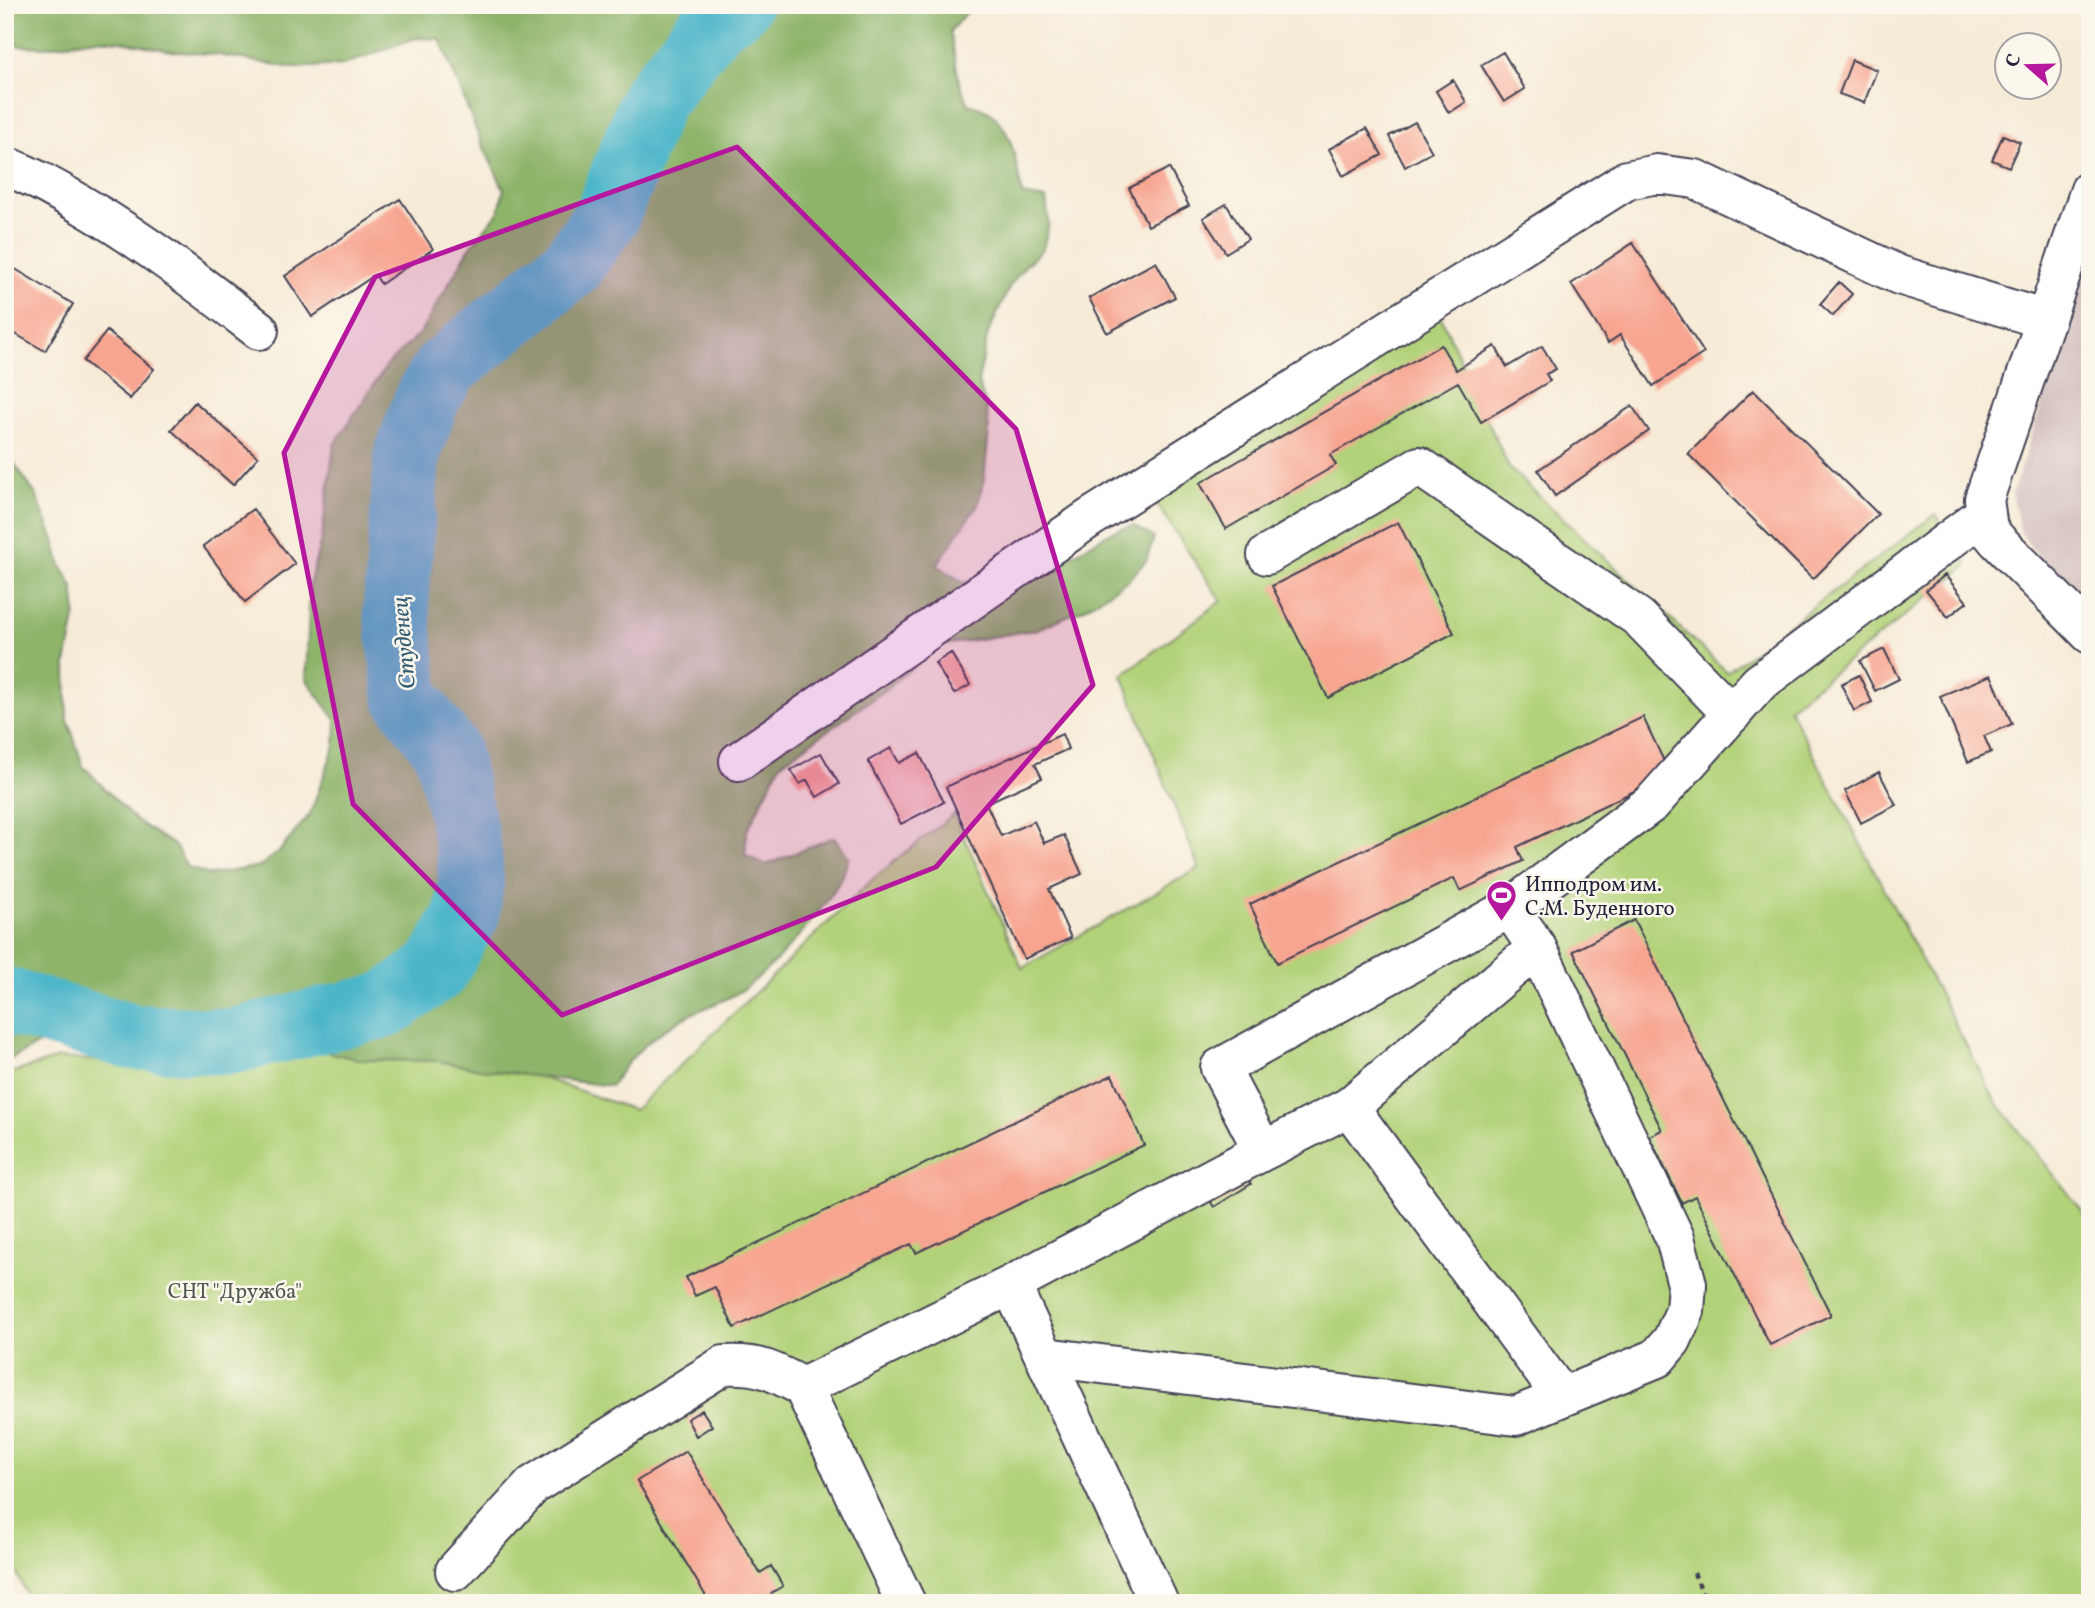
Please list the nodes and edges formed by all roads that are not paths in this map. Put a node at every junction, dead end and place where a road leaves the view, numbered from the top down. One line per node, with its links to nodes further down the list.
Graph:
1 (5, 166): 4 (street)
2 (2090, 190): 3 (street)
3 (2046, 320): 5 (street); 9 (street)
4 (259, 330)
5 (1984, 514): 7 (street); 8 (street)
6 (1267, 555): 8 (street)
7 (2090, 634)
8 (1732, 714): 10 (street)
9 (739, 761)
10 (1510, 908): 11 (street); 13 (street)
11 (1537, 948): 12 (street); 17 (street)
12 (1349, 1107): 13 (street); 17 (street)
13 (1263, 1151): 14 (street)
14 (1011, 1285): 15 (street); 16 (street)
15 (1045, 1357): 17 (street); 20 (street)
16 (803, 1387): 18 (street); 19 (street)
17 (1562, 1397)
18 (455, 1571)
19 (906, 1603)
20 (1153, 1603)

